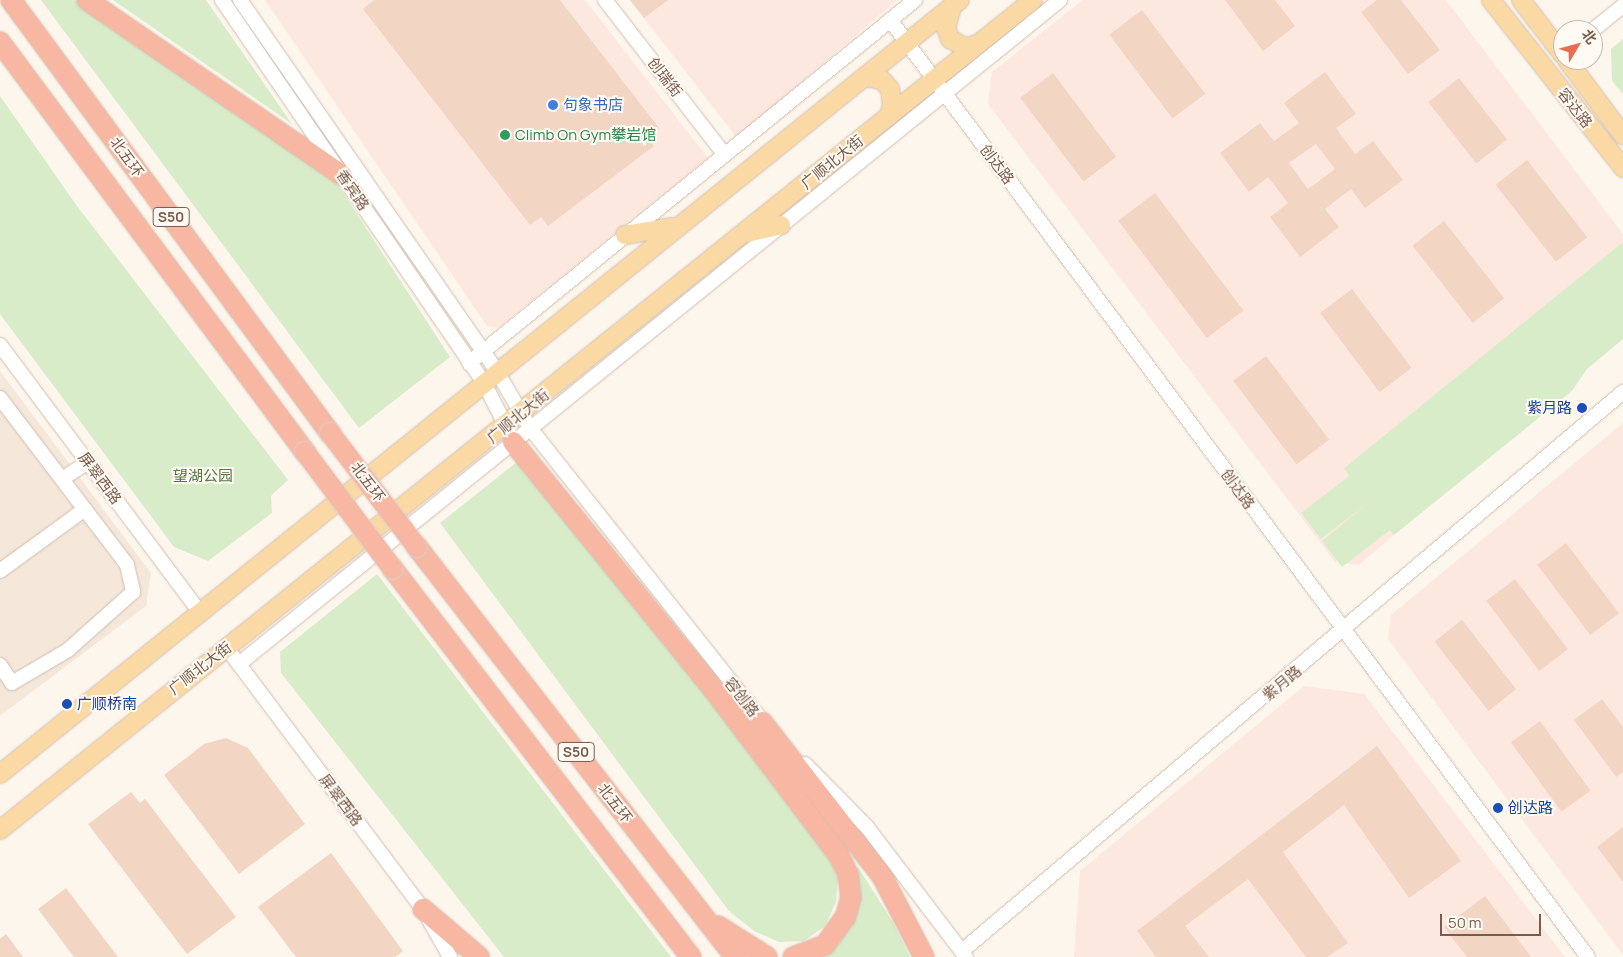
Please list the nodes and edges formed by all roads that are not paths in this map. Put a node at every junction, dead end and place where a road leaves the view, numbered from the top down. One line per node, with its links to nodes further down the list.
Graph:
1 (11, 0): 55 (highway, 北五环 / S50, bridge)
2 (87, 0): 27 (highway)
3 (222, 0): 27 (street, 香宾路)
4 (240, 0): 28 (street, 香宾路)
5 (604, 0): 25 (street, 创瑞街)
6 (915, 0): 13 (street)
7 (1033, 0): 18 (main road, 广顺北大街)
8 (1060, 0): 22 (street)
9 (1491, 0): 26 (main road, 容达路)
10 (1521, 0): 16 (main road)
11 (956, 3): 17 (main road); 18 (main road)
12 (1623, 6): 14 (street)
13 (890, 20): 17 (street, 创达路); 25 (street)
14 (1603, 22)
15 (0, 42): 59 (highway, S50, bridge)
16 (1553, 42)
17 (907, 44): 20 (main road); 21 (street, 创达路)
18 (978, 44): 21 (main road, 广顺北大街)
19 (1574, 70): 24 (main road, 容达路)
20 (866, 77): 23 (main road); 30 (main road)
21 (933, 79): 22 (street, 创达路); 23 (main road, 广顺北大街)
22 (944, 94): 29 (street); 47 (street, 创达路)
23 (889, 116): 31 (main road, 广顺北大街)
24 (1623, 135)
25 (724, 154): 32 (street)
26 (1623, 168)
27 (342, 175): 28 (street); 35 (street, 香宾路)
28 (365, 181): 34 (street, 香宾路)
29 (781, 225): 31 (main road); 40 (street)
30 (676, 227): 32 (main road); 36 (main road)
31 (744, 233): 40 (main road, 广顺北大街)
32 (625, 235): 34 (street)
33 (0, 346): 42 (street, 屏翠西路)
34 (482, 352): 35 (street); 36 (street, 香宾路)
35 (469, 363): 37 (street, 香宾路)
36 (496, 370): 37 (main road); 40 (street, 容创路)
37 (483, 381): 41 (street, 香宾路); 46 (main road)
38 (1623, 392): 47 (street, 紫月路)
39 (0, 398): 43 (street)
40 (526, 421): 41 (main road, 广顺北大街); 51 (street, 容创路)
41 (509, 434): 48 (main road, 广顺北大街); 49 (street); 62 (highway)
42 (88, 462): 43 (street); 46 (street, 屏翠西路)
43 (62, 479): 44 (street)
44 (85, 509): 45 (street); 50 (street)
45 (0, 571)
46 (199, 611): 52 (main road)
47 (1344, 632): 56 (street, 紫月路); 64 (street, 创达路)
48 (226, 647): 49 (street, 屏翠西路); 53 (main road, 广顺北大街)
49 (239, 664): 54 (street, 屏翠西路)
50 (0, 665)
51 (762, 722): 56 (street, 容创路); 63 (highway)
52 (0, 774)
53 (0, 830)
54 (423, 910): 57 (street, 屏翠西路); 58 (highway)
55 (702, 915): 60 (highway, 北五环 / S50); 61 (highway)
56 (964, 954)
57 (450, 957)
58 (478, 957)
59 (691, 957)
60 (734, 957)
61 (767, 957)
62 (793, 957)
63 (924, 957)
64 (1588, 957)

